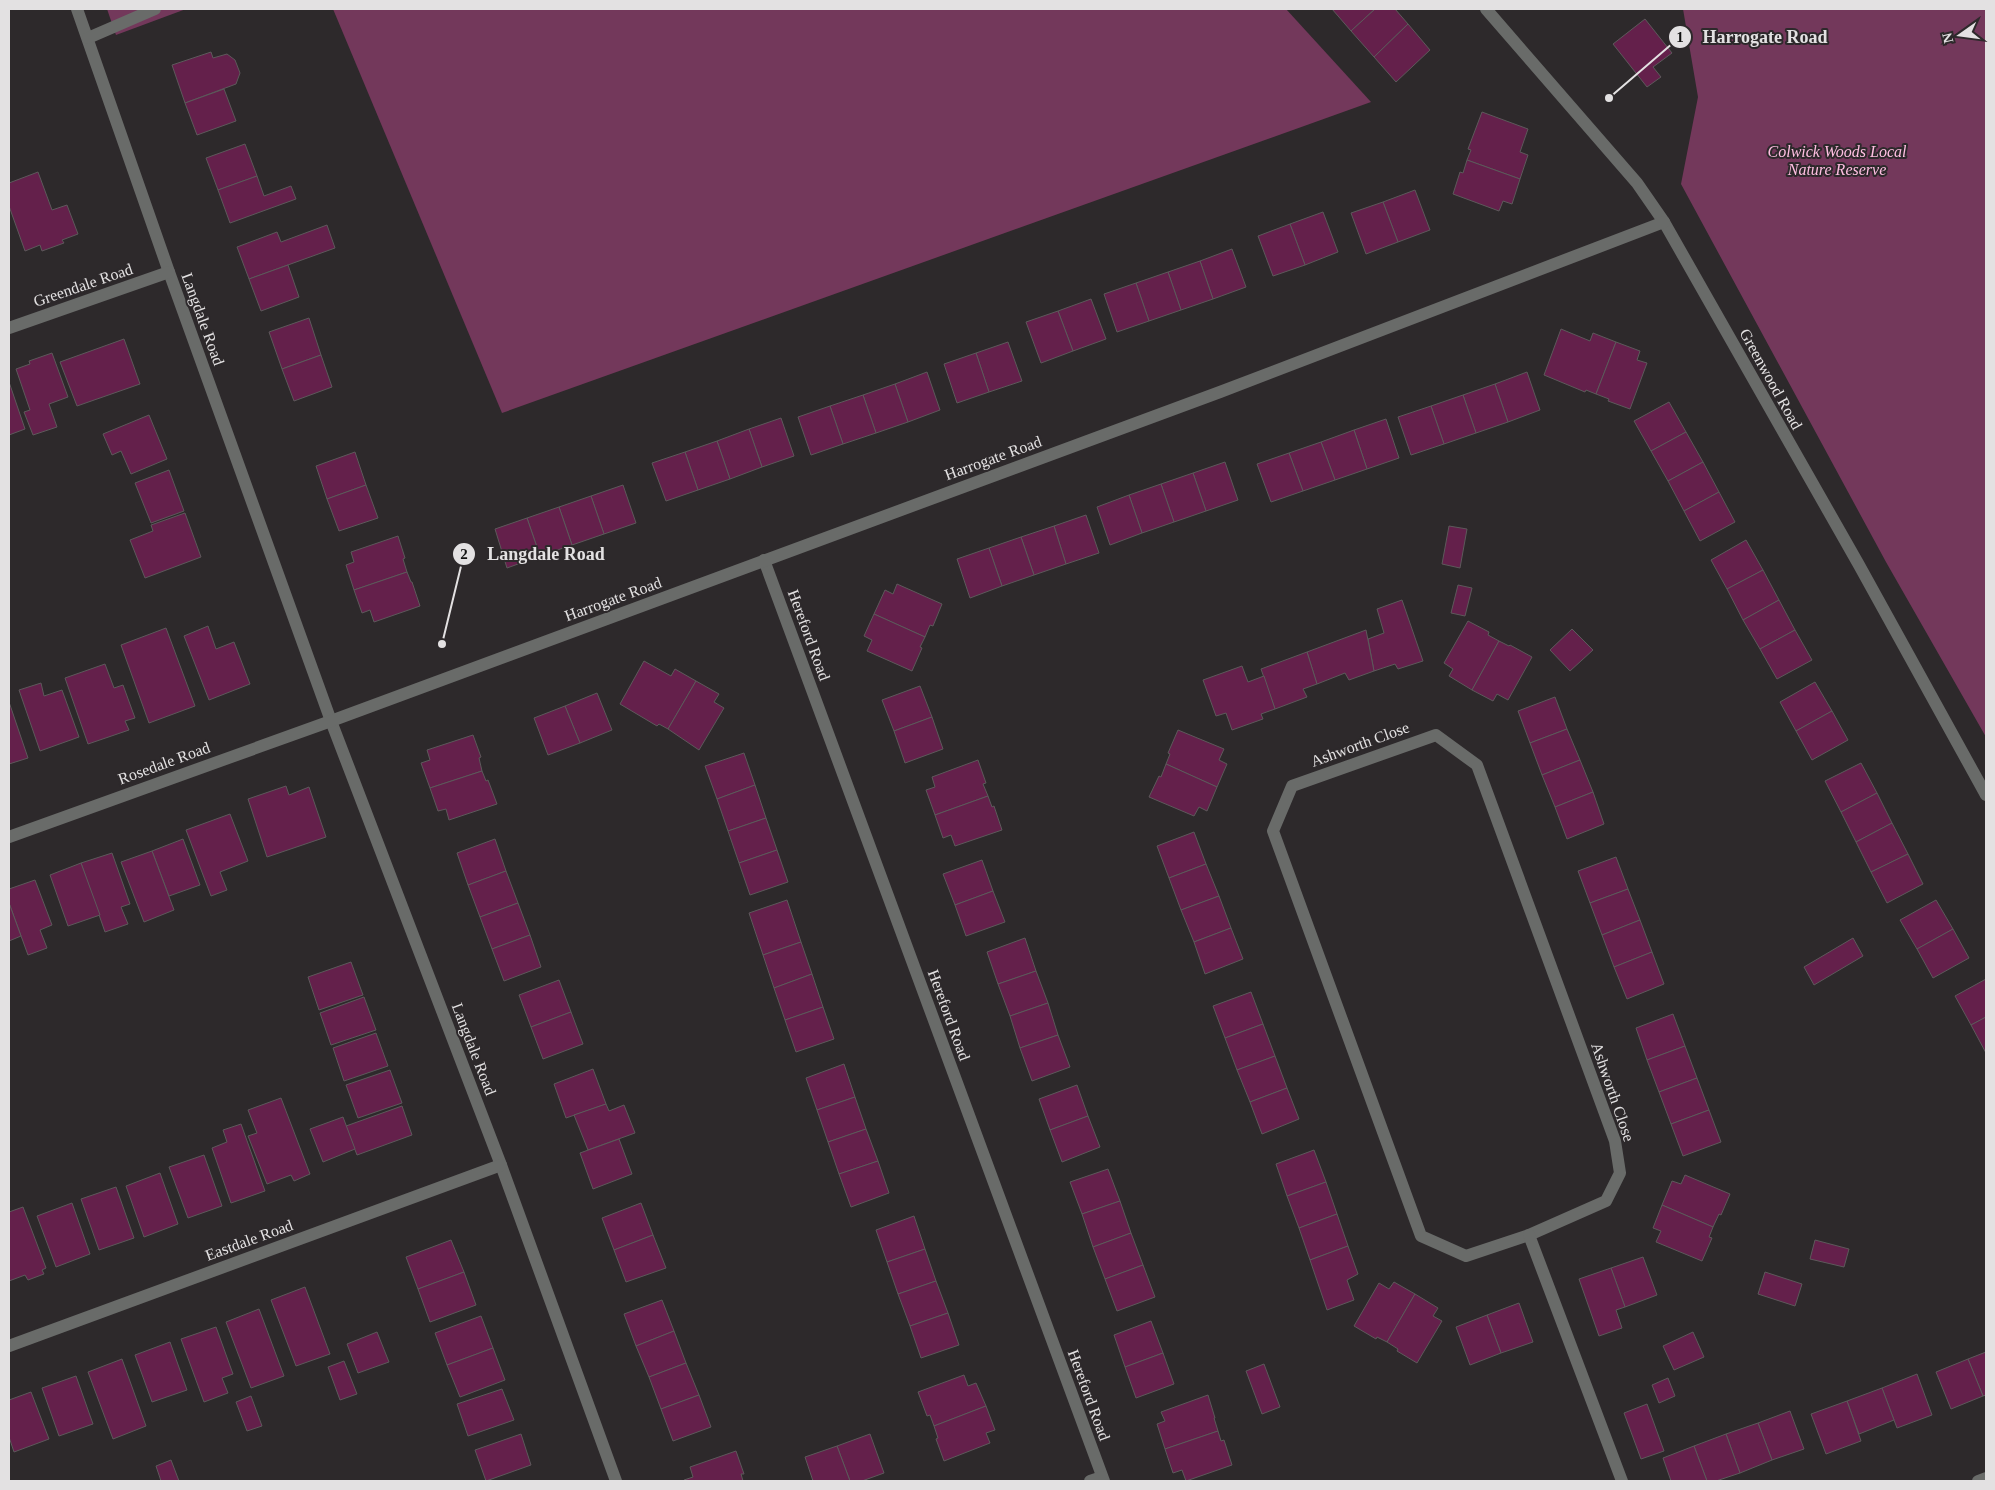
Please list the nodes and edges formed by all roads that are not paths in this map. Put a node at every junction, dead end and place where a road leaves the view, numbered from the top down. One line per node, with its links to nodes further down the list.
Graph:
1 (77, 9): 4 (street, Langdale Road)
2 (155, 9): 4 (street)
3 (1486, 9): 5 (street, Greenwood Road)
4 (88, 38): 6 (street, Langdale Road)
5 (1664, 222): 8 (street, Harrogate Road); 10 (street, Greenwood Road)
6 (169, 272): 7 (street, Greendale Road); 9 (street, Langdale Road)
7 (9, 328)
8 (764, 560): 9 (street, Harrogate Road); 16 (street, Hereford Road)
9 (331, 721): 11 (street, Rosedale Road); 12 (street, Langdale Road)
10 (1986, 795)
11 (9, 837)
12 (501, 1165): 14 (street, Eastdale Road); 17 (street, Langdale Road)
13 (1529, 1235): 13 (street, Ashworth Close); 19 (street)
14 (9, 1346)
15 (1986, 1478): 20 (street)
16 (1103, 1479): 18 (street)
17 (616, 1481)
18 (1090, 1481)
19 (1622, 1481)
20 (1978, 1481)

